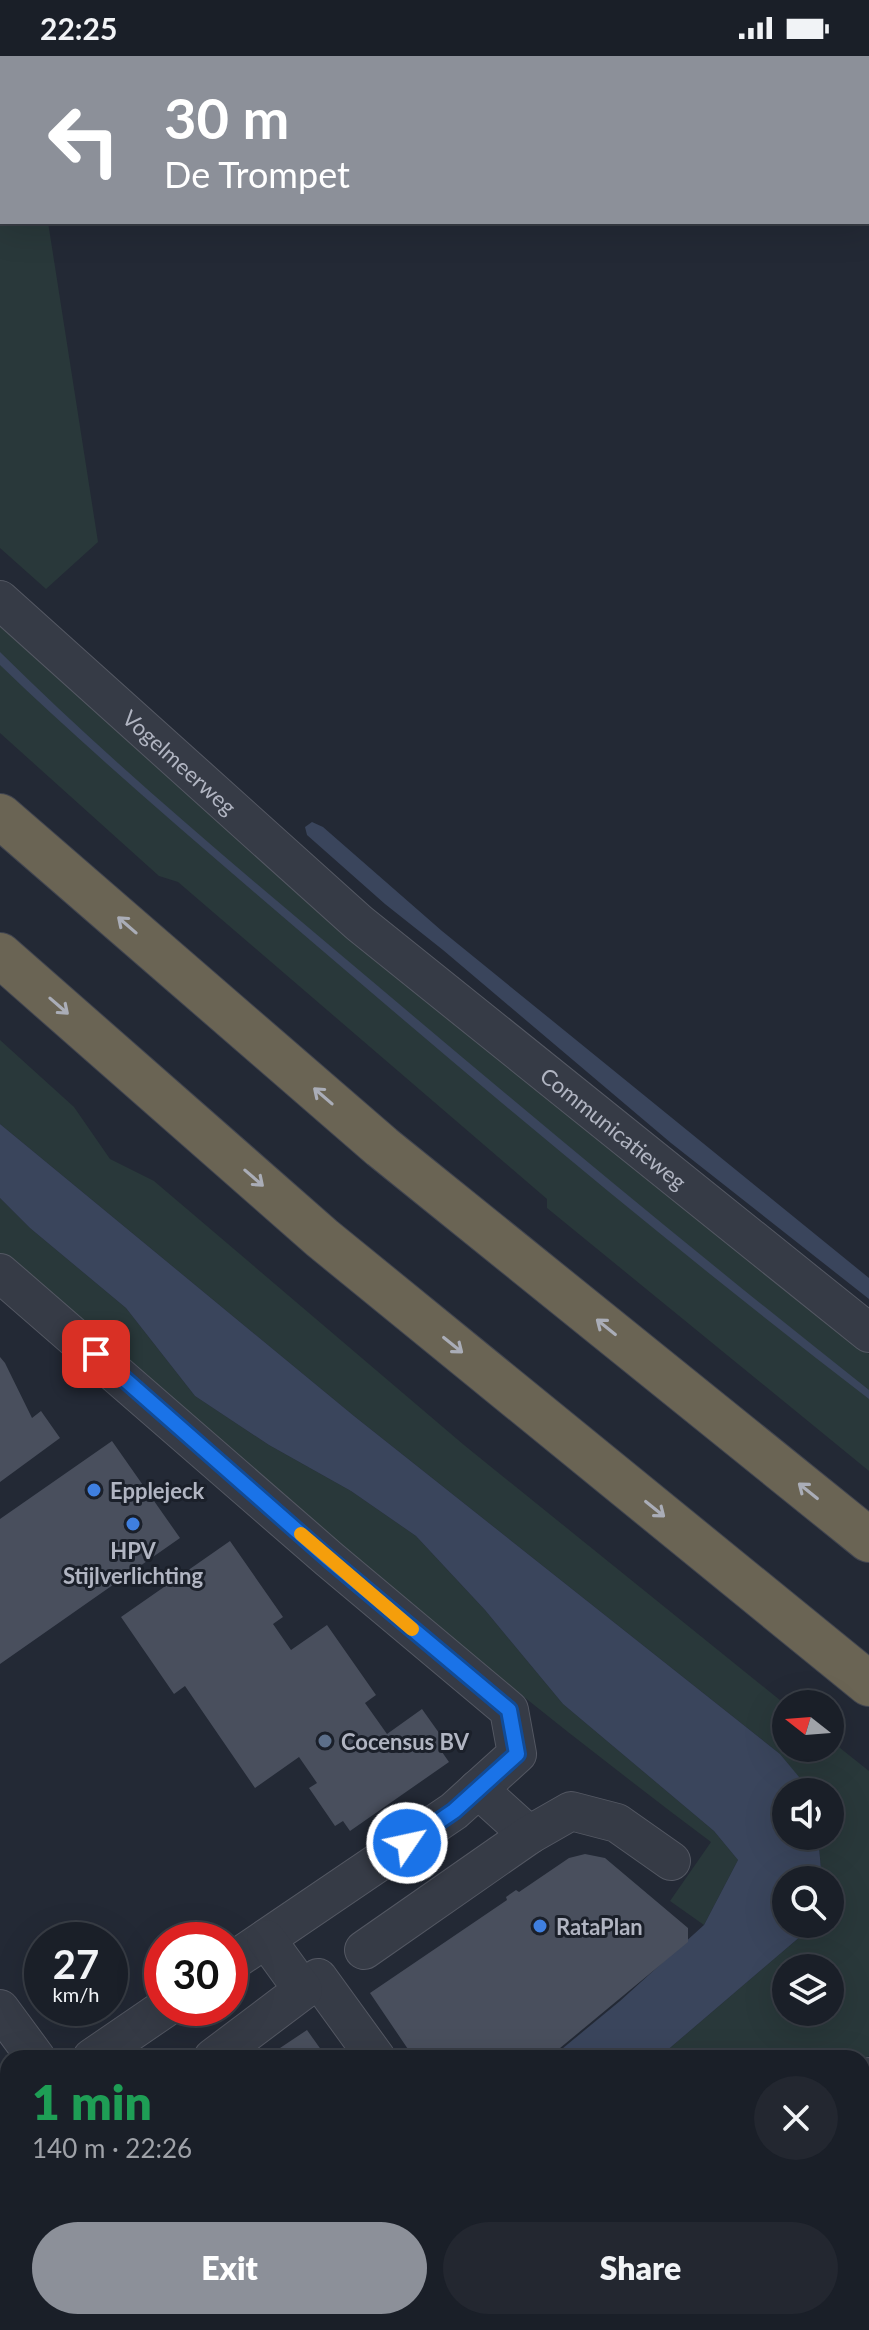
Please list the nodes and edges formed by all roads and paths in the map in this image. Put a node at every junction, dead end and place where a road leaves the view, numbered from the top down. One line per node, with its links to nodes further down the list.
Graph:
1 (0, 600): 3 (street, Vogelmeerweg)
2 (0, 816): 7 (highway, one-way to 2)
3 (359, 923): 6 (street, Communicatieweg)
4 (0, 955): 8 (highway, one-way to 8)
5 (0, 1273): 9 (street)
6 (869, 1333)
7 (869, 1540)
8 (869, 1684)
9 (478, 1789): 10 (street); 12 (street)
10 (529, 1835): 11 (street); 13 (street)
11 (671, 1861)
12 (266, 1939): 14 (street); 15 (street)
13 (364, 1950)
14 (248, 1951)
15 (303, 1990): 20 (street); 21 (street)
16 (0, 2009): 18 (street)
17 (144, 2022): 19 (street)
18 (30, 2050)
19 (104, 2050)
20 (224, 2050)
21 (370, 2050)

